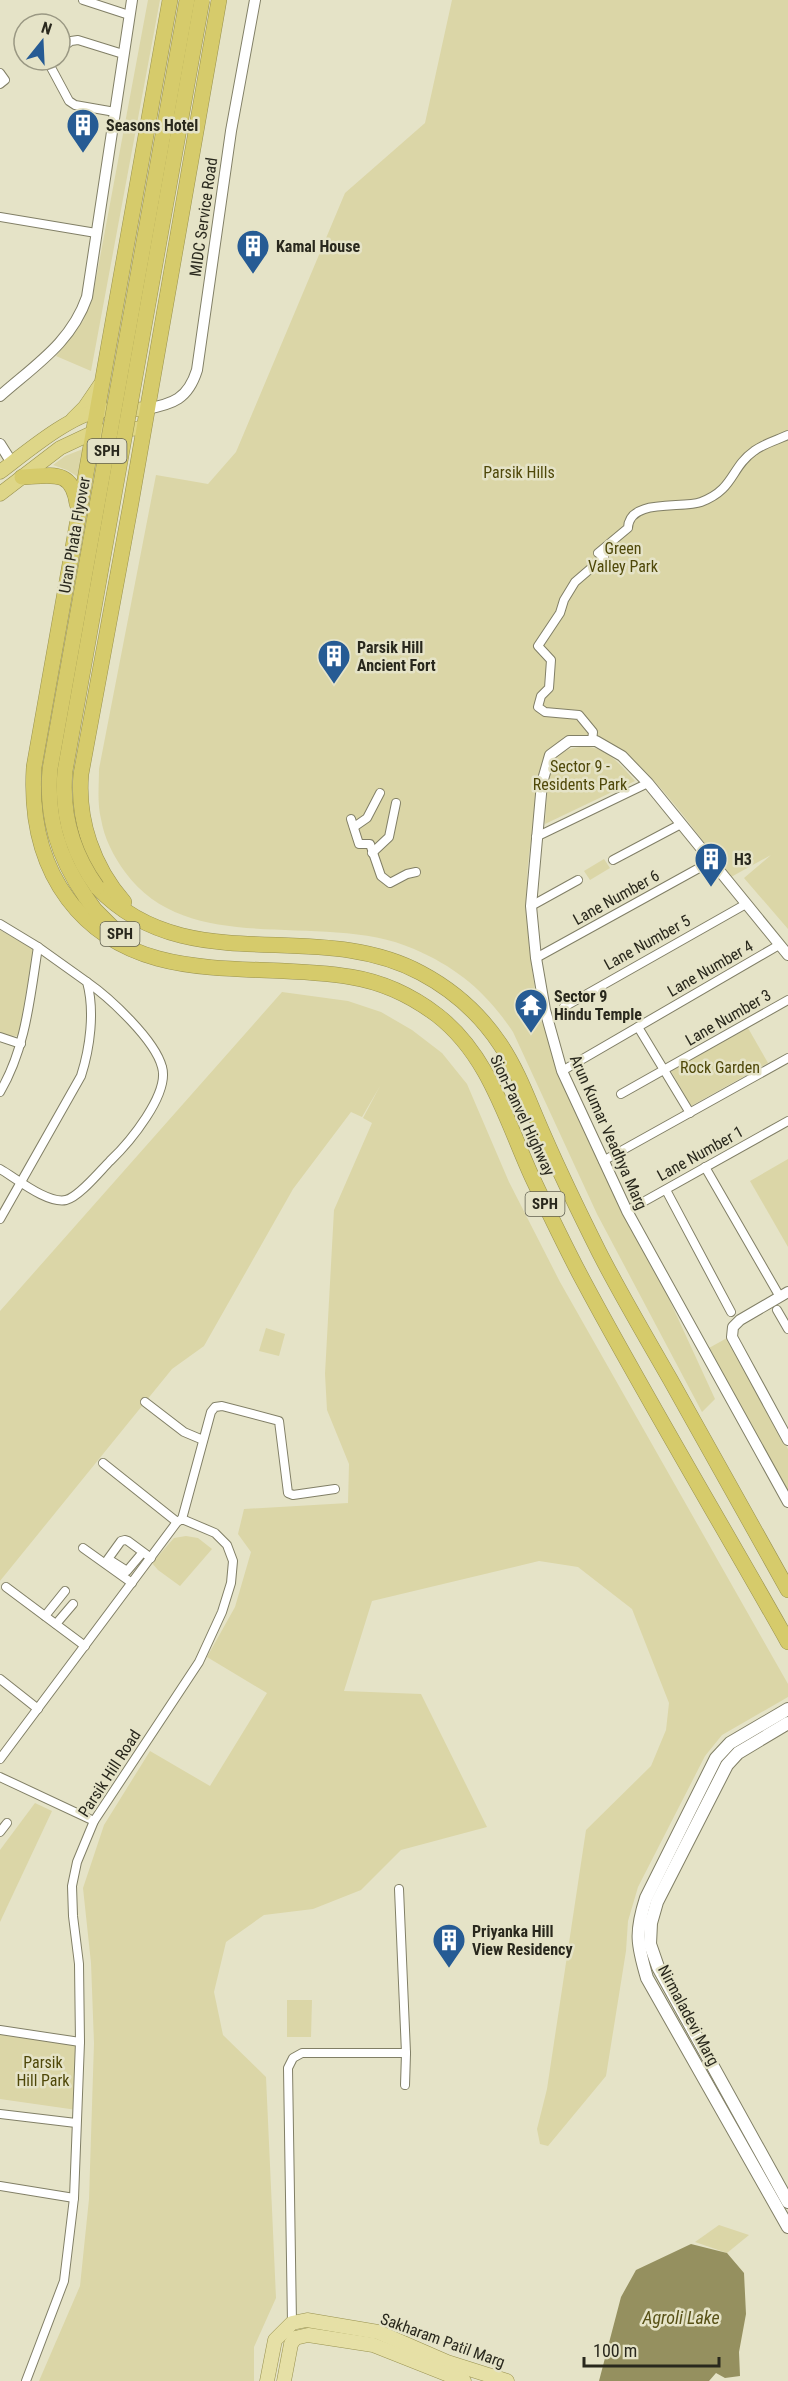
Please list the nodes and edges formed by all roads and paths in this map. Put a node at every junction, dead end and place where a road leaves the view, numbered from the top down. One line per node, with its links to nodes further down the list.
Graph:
1 (83, 0): 8 (street)
2 (132, 0): 8 (street)
3 (170, 0): 17 (highway)
4 (187, 0): 43 (highway, Uran Phata Flyover / SPH, bridge)
5 (202, 0): 43 (highway, Uran Phata Flyover / SPH, bridge)
6 (219, 0): 20 (highway)
7 (255, 0): 19 (street, MIDC Service Road)
8 (129, 15): 10 (street)
9 (72, 41): 10 (street)
10 (123, 54): 14 (street)
11 (53, 72): 14 (street)
12 (0, 73): 13 (street)
13 (0, 84)
14 (115, 112): 16 (street)
15 (0, 217): 16 (street)
16 (96, 233): 18 (street)
17 (103, 380): 21 (highway); 24 (highway)
18 (0, 396)
19 (165, 405): 20 (street, MIDC Service Road); 22 (street)
20 (146, 409): 21 (highway); 22 (highway)
21 (97, 411): 23 (highway); 24 (highway)
22 (143, 429): 23 (highway); 47 (highway)
23 (94, 432): 29 (highway); 31 (highway)
24 (51, 433): 27 (highway)
25 (788, 435): 32 (street)
26 (0, 444): 27 (street)
27 (12, 463): 28 (highway)
28 (0, 472)
29 (22, 477): 30 (highway); 31 (highway)
30 (0, 494)
31 (79, 516): 52 (highway)
32 (592, 741): 33 (street); 37 (street, Arun Kumar Veadhya Marg)
33 (648, 783): 36 (street); 37 (street)
34 (380, 793): 38 (street)
35 (396, 803): 38 (street)
36 (681, 824): 39 (street); 40 (street)
37 (536, 837): 45 (street, Arun Kumar Veadhya Marg)
38 (372, 853): 41 (street)
39 (613, 860)
40 (710, 862): 44 (street); 51 (street, Lane Number 6)
41 (416, 872)
42 (578, 880): 45 (street)
43 (91, 892): 47 (highway, Uran Phata Flyover / SPH); 52 (highway, Uran Phata Flyover / SPH)
44 (746, 904): 48 (street); 55 (street, Lane Number 5)
45 (531, 906): 51 (street, Arun Kumar Veadhya Marg)
46 (0, 924): 49 (street)
47 (174, 935): 89 (highway, Sion-Panvel Highway / SPH)
48 (779, 945): 50 (street); 56 (street, Lane Number 4)
49 (38, 947): 53 (street); 58 (street)
50 (788, 955)
51 (536, 958): 60 (street, Arun Kumar Veadhya Marg)
52 (165, 960): 94 (highway, Sion-Panvel Highway / SPH)
53 (87, 982): 69 (street); 69 (street)
54 (788, 1000): 61 (street, Lane Number 3)
55 (564, 1007)
56 (638, 1027): 60 (street, Lane Number 4); 61 (street)
57 (0, 1037): 58 (street)
58 (21, 1044): 62 (street)
59 (788, 1058): 64 (street)
60 (562, 1071): 66 (street, Arun Kumar Veadhya Marg)
61 (664, 1071): 63 (street, Lane Number 3); 64 (street)
62 (0, 1092)
63 (621, 1095)
64 (690, 1113): 66 (street)
65 (788, 1121): 67 (street, Lane Number 1)
66 (603, 1161): 71 (street, Arun Kumar Veadhya Marg)
67 (705, 1167): 70 (street, Lane Number 1); 73 (street)
68 (0, 1169): 69 (street)
69 (20, 1181): 72 (street)
70 (666, 1190): 71 (street, Lane Number 1); 75 (street)
71 (627, 1211): 82 (street, Arun Kumar Veadhya Marg)
72 (0, 1219)
73 (784, 1294): 78 (street)
74 (777, 1310): 76 (street)
75 (731, 1312)
76 (788, 1329)
77 (145, 1402): 79 (street)
78 (787, 1438)
79 (203, 1440): 81 (street); 83 (street)
80 (103, 1462): 83 (street, Parsik Hill Road)
81 (335, 1489)
82 (788, 1502)
83 (180, 1521): 85 (street); 103 (street, Parsik Hill Road)
84 (83, 1548): 86 (street)
85 (147, 1555): 86 (street); 86 (street); 87 (street)
86 (106, 1561): 87 (street)
87 (132, 1583): 95 (street)
88 (6, 1587): 92 (street)
89 (788, 1590)
90 (65, 1591): 92 (street)
91 (73, 1604): 93 (street)
92 (46, 1615): 93 (street)
93 (57, 1623): 95 (street)
94 (788, 1642)
95 (85, 1646): 97 (street)
96 (0, 1679): 97 (street)
97 (38, 1709): 101 (street)
98 (788, 1709): 100 (main road, Nirmaladevi Marg)
99 (788, 1723): 100 (main road, Nirmaladevi Marg)
100 (727, 1755): 115 (main road, Nirmaladevi Marg); 116 (main road, Nirmaladevi Marg)
101 (0, 1759)
102 (0, 1777): 103 (street)
103 (94, 1821): 108 (street, Parsik Hill Road)
104 (7, 1823): 105 (street)
105 (0, 1832)
106 (399, 1889): 109 (street)
107 (0, 2030): 108 (street)
108 (80, 2042): 112 (street, Parsik Hill Road)
109 (406, 2053): 110 (street); 117 (street)
110 (405, 2085)
111 (0, 2114): 112 (street)
112 (76, 2123): 114 (street, Parsik Hill Road)
113 (0, 2186): 114 (street)
114 (74, 2198): 118 (street, Parsik Hill Road)
115 (788, 2202)
116 (788, 2228)
117 (292, 2323): 119 (main road); 122 (main road, Sakharam Patil Marg)
118 (26, 2381)
119 (267, 2381)
120 (284, 2381): 121 (main road, Sakharam Patil Marg)
121 (464, 2381)
122 (507, 2381)

